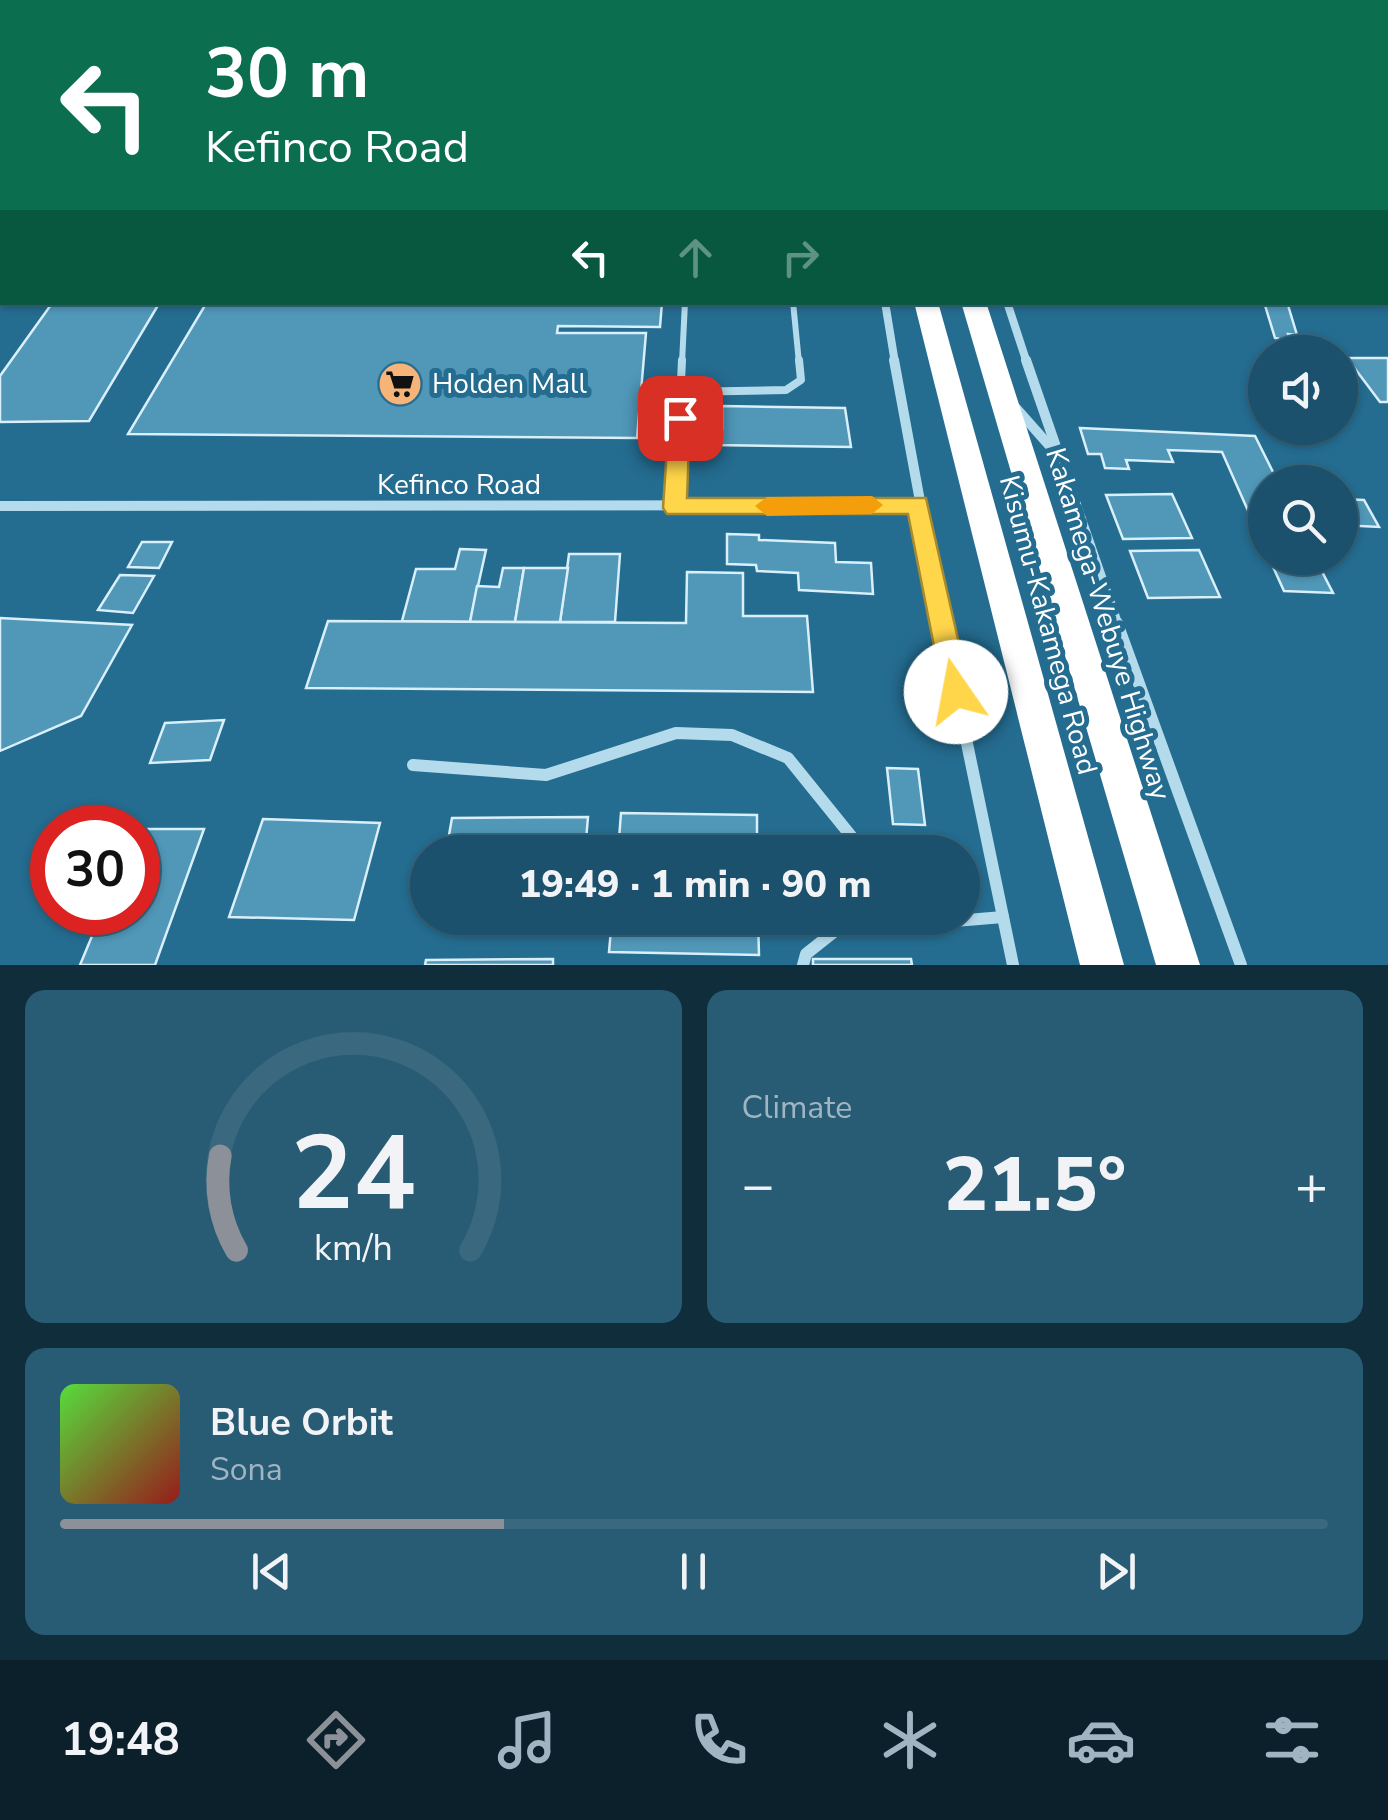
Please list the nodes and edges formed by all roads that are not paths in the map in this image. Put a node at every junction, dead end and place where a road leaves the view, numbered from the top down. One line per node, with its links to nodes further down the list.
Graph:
1 (685, 305): 8 (lane)
2 (793, 305): 8 (lane)
3 (885, 305): 10 (street)
4 (927, 305): 20 (highway, Kisumu-Kakamega Road)
5 (974, 305): 7 (highway, Kakamega-Webuye Highway)
6 (1007, 305): 9 (street)
7 (998, 389): 9 (street); 21 (highway, Kakamega-Webuye Highway)
8 (681, 392): 12 (lane)
9 (1058, 455): 22 (street)
10 (918, 505): 12 (street, Kefinco Road); 15 (street)
11 (0, 506): 12 (street, Kefinco Road)
12 (675, 508)
13 (413, 764): 14 (street)
14 (850, 835)
15 (1003, 917): 16 (street); 19 (street)
16 (980, 918)
17 (830, 935): 18 (street)
18 (803, 965)
19 (1013, 965)
20 (1102, 965)
21 (1178, 965)
22 (1241, 965)

